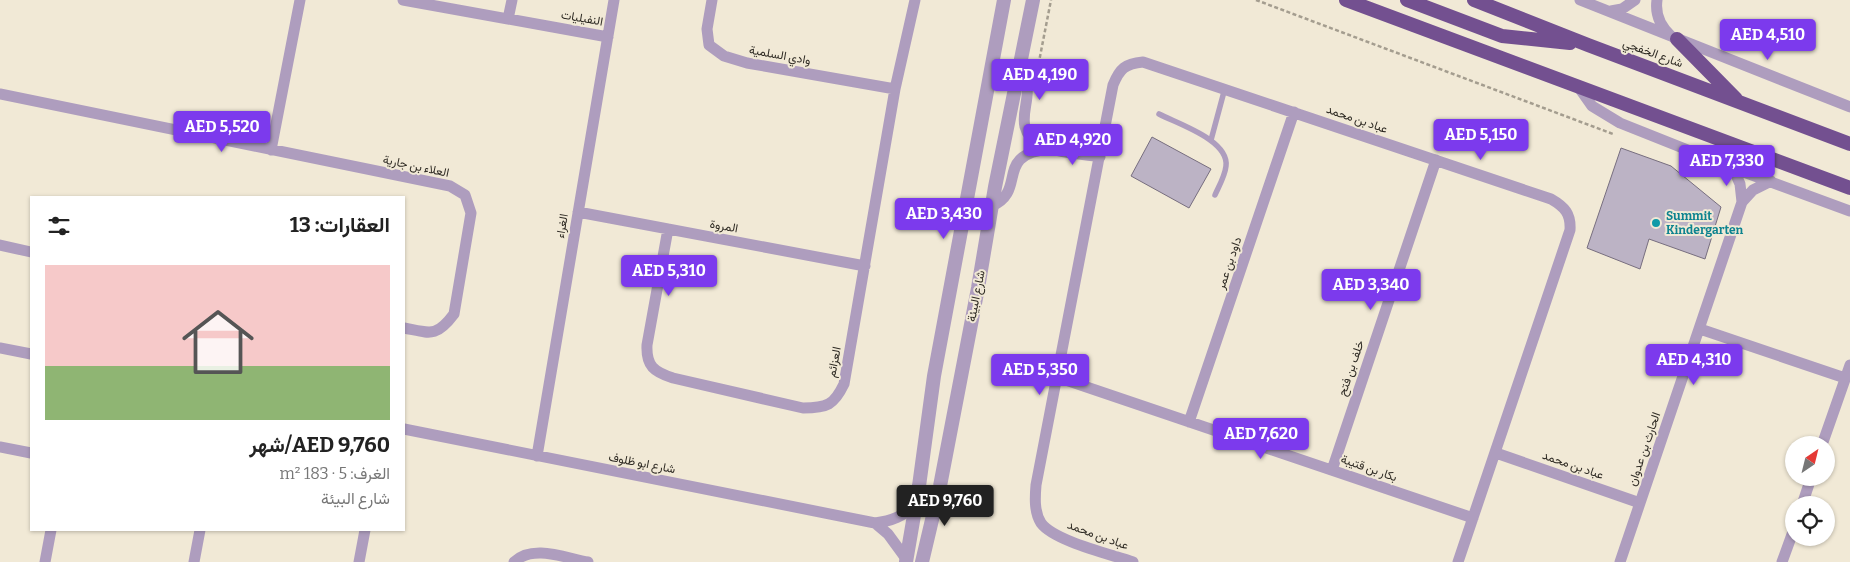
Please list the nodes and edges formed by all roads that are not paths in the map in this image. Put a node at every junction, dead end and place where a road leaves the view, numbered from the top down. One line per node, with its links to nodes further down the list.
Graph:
1 (300, 0): 32 (street)
2 (404, 0): 16 (street, النفيليات)
3 (512, 0): 16 (street)
4 (614, 0): 17 (street, الغراء)
5 (712, 0): 22 (street, وادي السلمية)
6 (915, 0): 22 (street, العزائم)
7 (1004, 0): 63 (street)
8 (1033, 0): 20 (street, شارع البيئة)
9 (1346, 0): 23 (highway)
10 (1406, 0): 19 (highway)
11 (1474, 0): 19 (highway, شارع الخفجي)
12 (1580, 0): 15 (street, شارع الخفجي)
13 (1636, 0): 15 (street)
14 (1657, 0): 18 (street)
15 (1611, 11): 18 (street, شارع الخفجي)
16 (508, 19): 17 (street, النفيليات)
17 (608, 37): 42 (street, الغراء)
18 (1677, 39): 25 (highway); 26 (street, شارع الخفجي)
19 (1588, 45): 25 (highway, شارع الخفجي)
20 (1018, 70): 31 (street); 40 (street, شارع البيئة)
21 (1225, 88): 27 (street, عباد بن محمد); 29 (lane); 33 (street, عباد بن محمد)
22 (895, 89): 46 (street, العزائم)
23 (1580, 89): 35 (street); 37 (highway)
24 (0, 94): 32 (street, العلاء بن جارية)
25 (1738, 101): 30 (highway, شارع الخفجي)
26 (1850, 107)
27 (1294, 112): 34 (street, عباد بن محمد); 54 (street, داود بن عمر)
28 (1159, 114): 29 (lane)
29 (1211, 140): 38 (lane)
30 (1850, 144)
31 (1050, 149): 33 (street); 40 (street)
32 (271, 150): 47 (street, العلاء بن جارية)
33 (1100, 157): 52 (street, عباد بن محمد)
34 (1436, 160): 59 (street, عباد بن محمد); 61 (street, خلف بن فتح)
35 (1733, 168): 36 (street); 39 (street, الحارث بن عدوان)
36 (1771, 181): 39 (street); 41 (street)
37 (1850, 188)
38 (1215, 195)
39 (1742, 202): 48 (street, الحارث بن عدوان)
40 (992, 206): 76 (street, شارع البيئة)
41 (1850, 211)
42 (578, 212): 43 (street, المروة); 60 (street, الغراء)
43 (668, 229): 46 (street, المروة); 46 (street, العزائم)
44 (0, 245): 45 (street)
45 (30, 252)
46 (865, 266)
47 (405, 328)
48 (1700, 329): 53 (street); 62 (street, الحارث بن عدوان)
49 (0, 348): 50 (street)
50 (30, 354)
51 (1850, 364): 53 (street)
52 (1057, 377): 54 (street, بكار بن قتيبة); 77 (street, عباد بن محمد)
53 (1845, 378): 56 (street)
54 (1189, 422): 61 (street, بكار بن قتيبة)
55 (405, 429): 60 (street, شارع ابو ظلوف)
56 (1825, 436)
57 (0, 447): 58 (street)
58 (30, 453)
59 (1496, 453): 62 (street, عباد بن محمد); 64 (street, عباد بن محمد)
60 (537, 456): 65 (street, شارع ابو ظلوف)
61 (1332, 470): 64 (street, بكار بن قتيبة)
62 (1640, 502): 79 (street, الحارث بن عدوان)
63 (916, 505): 65 (street, شارع ابو ظلوف); 70 (street)
64 (1473, 518): 78 (street, عباد بن محمد)
65 (875, 523): 70 (street)
66 (51, 531): 71 (street)
67 (200, 531): 72 (street)
68 (365, 531): 73 (street)
69 (1788, 546): 80 (street)
70 (907, 561)
71 (45, 562)
72 (194, 562)
73 (359, 562)
74 (514, 562): 75 (street)
75 (588, 562)
76 (922, 562)
77 (1133, 562)
78 (1458, 562)
79 (1620, 562)
80 (1782, 562)

